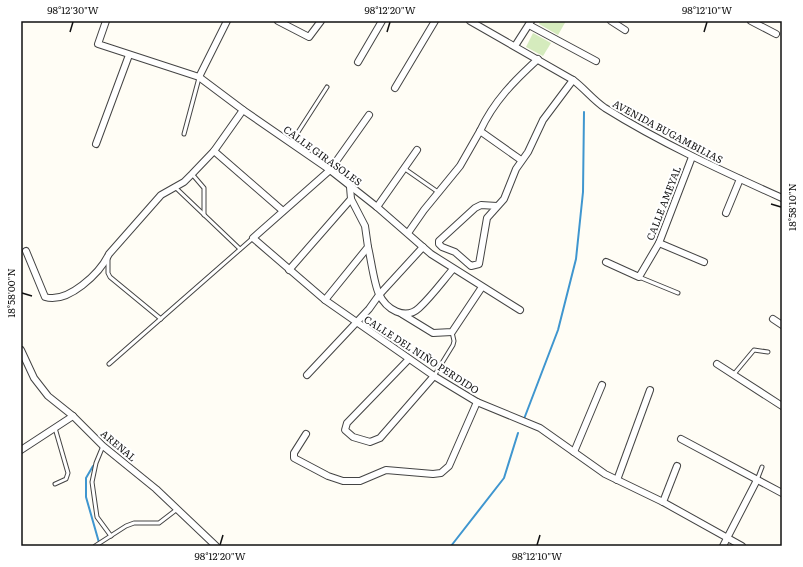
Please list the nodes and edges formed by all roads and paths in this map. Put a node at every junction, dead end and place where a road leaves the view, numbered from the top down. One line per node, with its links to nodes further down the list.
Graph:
1 (106, 21): 14 (street, CALLE GIRASOLES)
2 (227, 21): 18 (street)
3 (278, 21): 4 (street)
4 (321, 21)
5 (382, 21): 17 (street)
6 (435, 21): 21 (street)
7 (470, 21): 13 (street, AVENIDA BUGAMBILIAS)
8 (611, 21): 11 (street)
9 (751, 21): 12 (street)
10 (530, 23): 13 (street); 16 (street)
11 (625, 30)
12 (776, 34)
13 (515, 46): 15 (street, AVENIDA BUGAMBILIAS)
14 (129, 55): 18 (street, CALLE GIRASOLES); 27 (street)
15 (538, 59): 19 (street, AVENIDA BUGAMBILIAS); 24 (street)
16 (596, 61)
17 (358, 62)
18 (200, 77): 22 (street, CALLE GIRASOLES); 25 (lane)
19 (573, 80): 30 (street, AVENIDA BUGAMBILIAS); 31 (street)
20 (328, 87): 26 (lane)
21 (395, 88)
22 (244, 110): 26 (street, CALLE GIRASOLES); 29 (street)
23 (369, 116): 33 (street)
24 (480, 131): 31 (street); 38 (street)
25 (184, 134)
26 (291, 143): 33 (street, CALLE GIRASOLES)
27 (96, 144)
28 (417, 150): 32 (street)
29 (214, 151): 34 (street); 43 (street)
30 (692, 157): 35 (street, AVENIDA BUGAMBILIAS); 48 (street, CALLE AMEYAL)
31 (521, 160): 41 (street)
32 (405, 169): 38 (lane); 42 (street)
33 (330, 170): 36 (street, CALLE GIRASOLES); 43 (street)
34 (192, 174): 37 (street); 45 (lane)
35 (740, 179): 39 (street, AVENIDA BUGAMBILIAS); 44 (street)
36 (350, 187): 40 (street); 42 (street, CALLE GIRASOLES)
37 (176, 188): 45 (lane); 53 (street)
38 (438, 193): 46 (street)
39 (782, 198)
40 (351, 199): 49 (street); 57 (street)
41 (497, 206): 41 (street)
42 (377, 207): 46 (street, CALLE GIRASOLES)
43 (283, 212): 47 (street)
44 (726, 213)
45 (204, 215): 51 (lane)
46 (408, 233): 50 (street, CALLE GIRASOLES)
47 (253, 238): 51 (lane); 57 (street, CALLE DEL NIÑO PERDIDO)
48 (659, 243): 55 (street); 58 (street, CALLE AMEYAL)
49 (368, 247): 61 (street); 62 (street)
50 (423, 247): 56 (street, CALLE GIRASOLES); 61 (street)
51 (240, 249): 65 (lane)
52 (26, 251): 53 (street)
53 (109, 254): 65 (lane)
54 (606, 262): 58 (street)
55 (704, 262)
56 (453, 269): 59 (street, CALLE GIRASOLES); 64 (street)
57 (289, 270): 62 (street, CALLE DEL NIÑO PERDIDO)
58 (638, 277): 60 (lane)
59 (482, 287): 63 (street, CALLE GIRASOLES); 69 (street)
60 (678, 293)
61 (379, 295): 64 (street); 67 (street)
62 (325, 300): 67 (street, CALLE DEL NIÑO PERDIDO)
63 (520, 310)
64 (402, 314): 69 (street)
65 (161, 319): 73 (lane)
66 (773, 319): 68 (street)
67 (356, 323): 72 (street, CALLE DEL NIÑO PERDIDO); 76 (street)
68 (782, 325)
69 (452, 332): 77 (lane)
70 (21, 350): 82 (street, ARENAL)
71 (768, 352): 75 (lane)
72 (409, 359): 77 (street, CALLE DEL NIÑO PERDIDO); 77 (street)
73 (109, 364)
74 (717, 364): 75 (street)
75 (734, 374): 81 (street)
76 (307, 375)
77 (434, 376): 80 (street, CALLE DEL NIÑO PERDIDO)
78 (602, 385): 88 (street)
79 (650, 390): 91 (street)
80 (477, 402): 84 (street); 88 (street, CALLE DEL NIÑO PERDIDO)
81 (782, 406)
82 (73, 416): 83 (street); 86 (street, ARENAL)
83 (55, 428): 87 (street); 93 (lane)
84 (306, 434)
85 (681, 439): 92 (street)
86 (103, 446): 96 (street, ARENAL); 97 (lane)
87 (21, 450)
88 (574, 452): 91 (street, CALLE DEL NIÑO PERDIDO)
89 (677, 466): 95 (street)
90 (762, 467): 92 (lane)
91 (617, 480): 95 (street, CALLE DEL NIÑO PERDIDO)
92 (757, 480): 94 (street); 98 (street)
93 (55, 484)
94 (782, 493)
95 (663, 502): 98 (street, CALLE DEL NIÑO PERDIDO)
96 (176, 510): 97 (lane); 100 (street, ARENAL)
97 (111, 536): 99 (lane)
98 (728, 538): 101 (street); 102 (street, CALLE DEL NIÑO PERDIDO)
99 (95, 546)
100 (216, 546)
101 (723, 546)
102 (742, 546)

